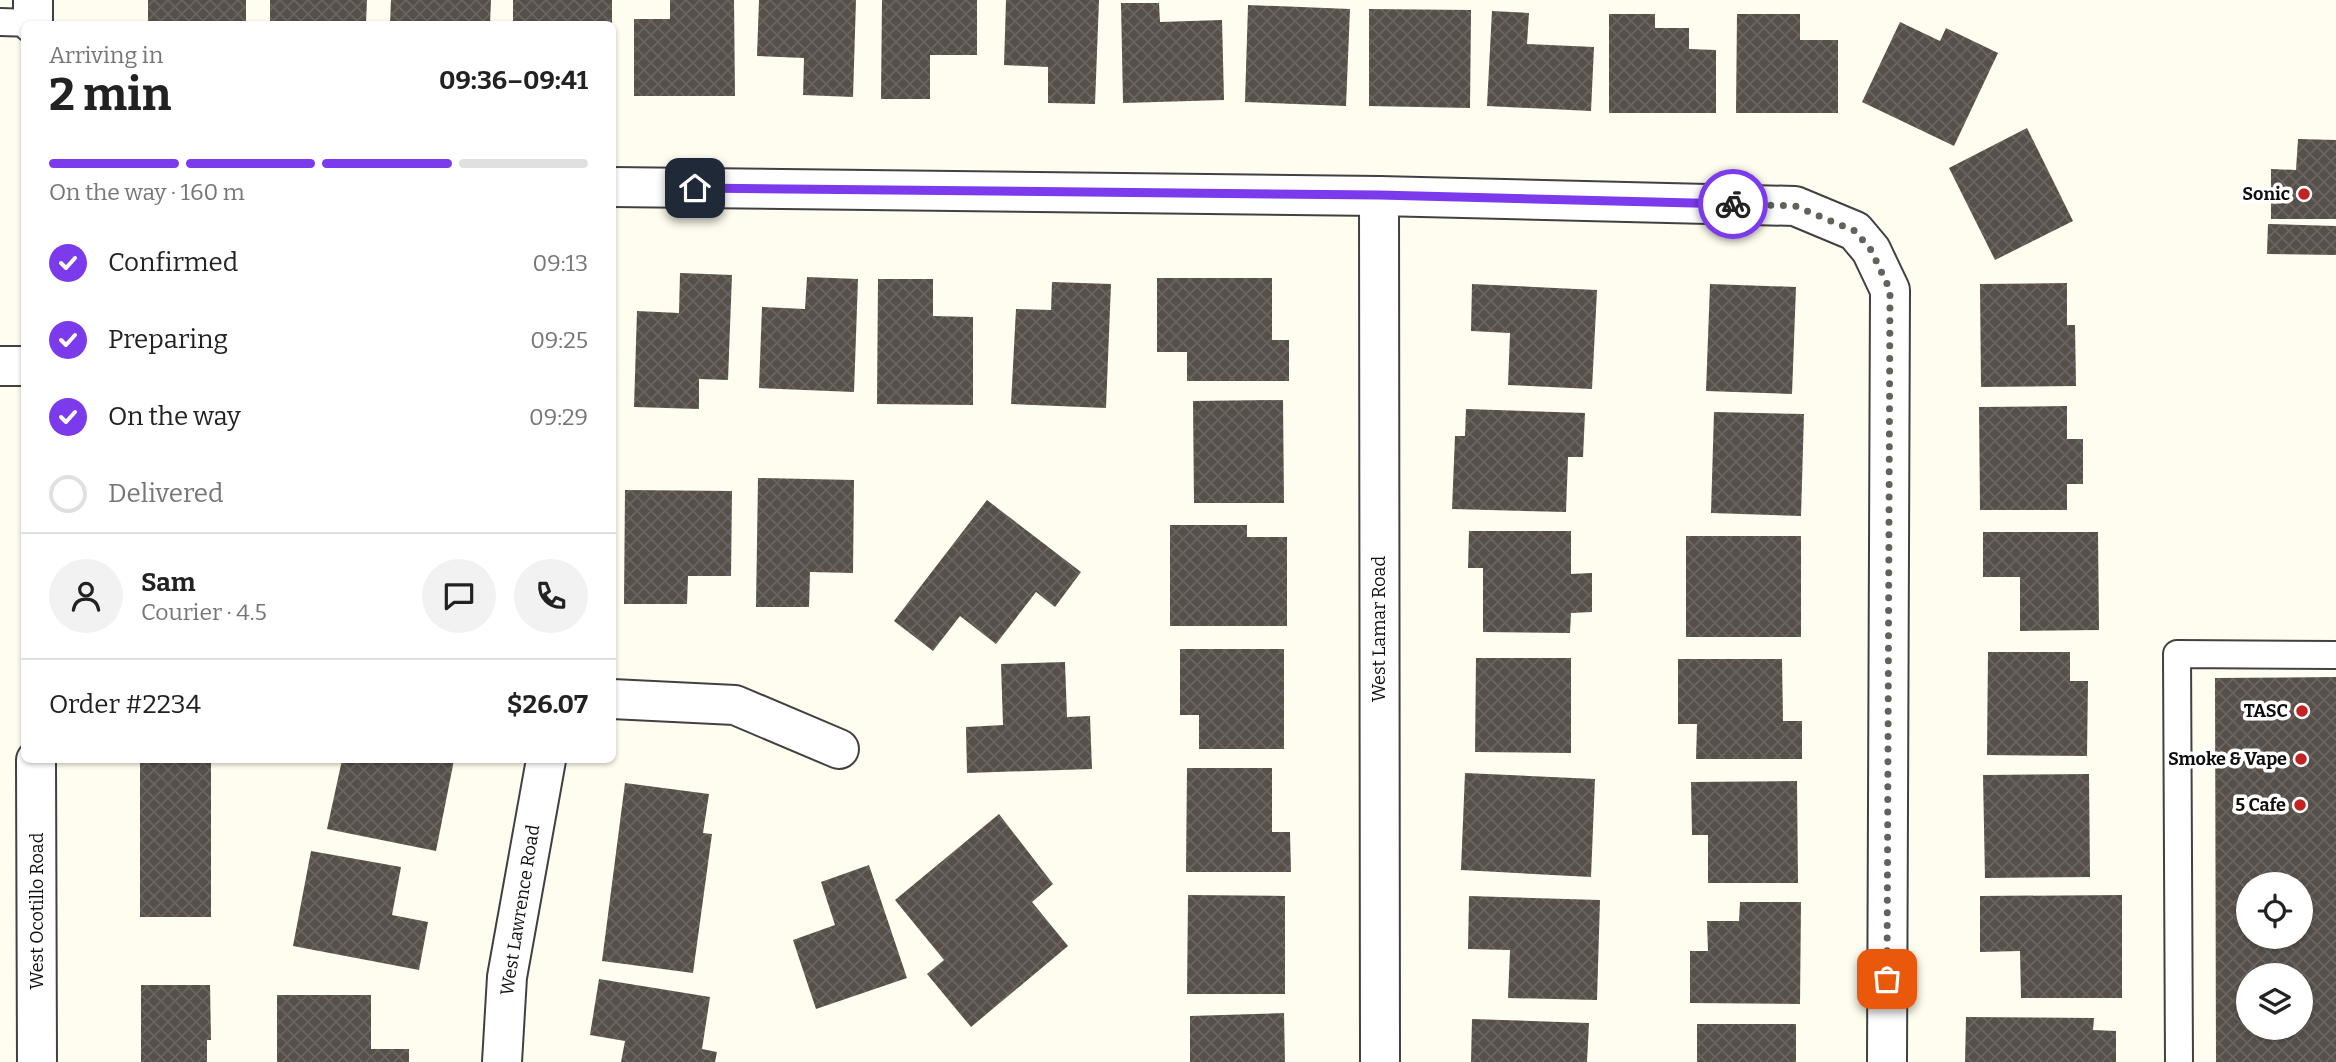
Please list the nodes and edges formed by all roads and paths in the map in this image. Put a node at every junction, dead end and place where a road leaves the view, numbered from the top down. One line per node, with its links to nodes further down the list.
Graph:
1 (616, 187): 2 (street)
2 (1379, 195): 12 (street, West Lamar Road); 13 (street)
3 (0, 366): 4 (street)
4 (21, 366)
5 (2336, 655): 14 (lane)
6 (616, 699): 7 (street)
7 (839, 749)
8 (36, 763): 10 (street, West Ocotillo Road)
9 (545, 763): 11 (street, West Lawrence Road)
10 (37, 1062)
11 (502, 1062)
12 (1380, 1062)
13 (1887, 1062)
14 (2179, 1062)

